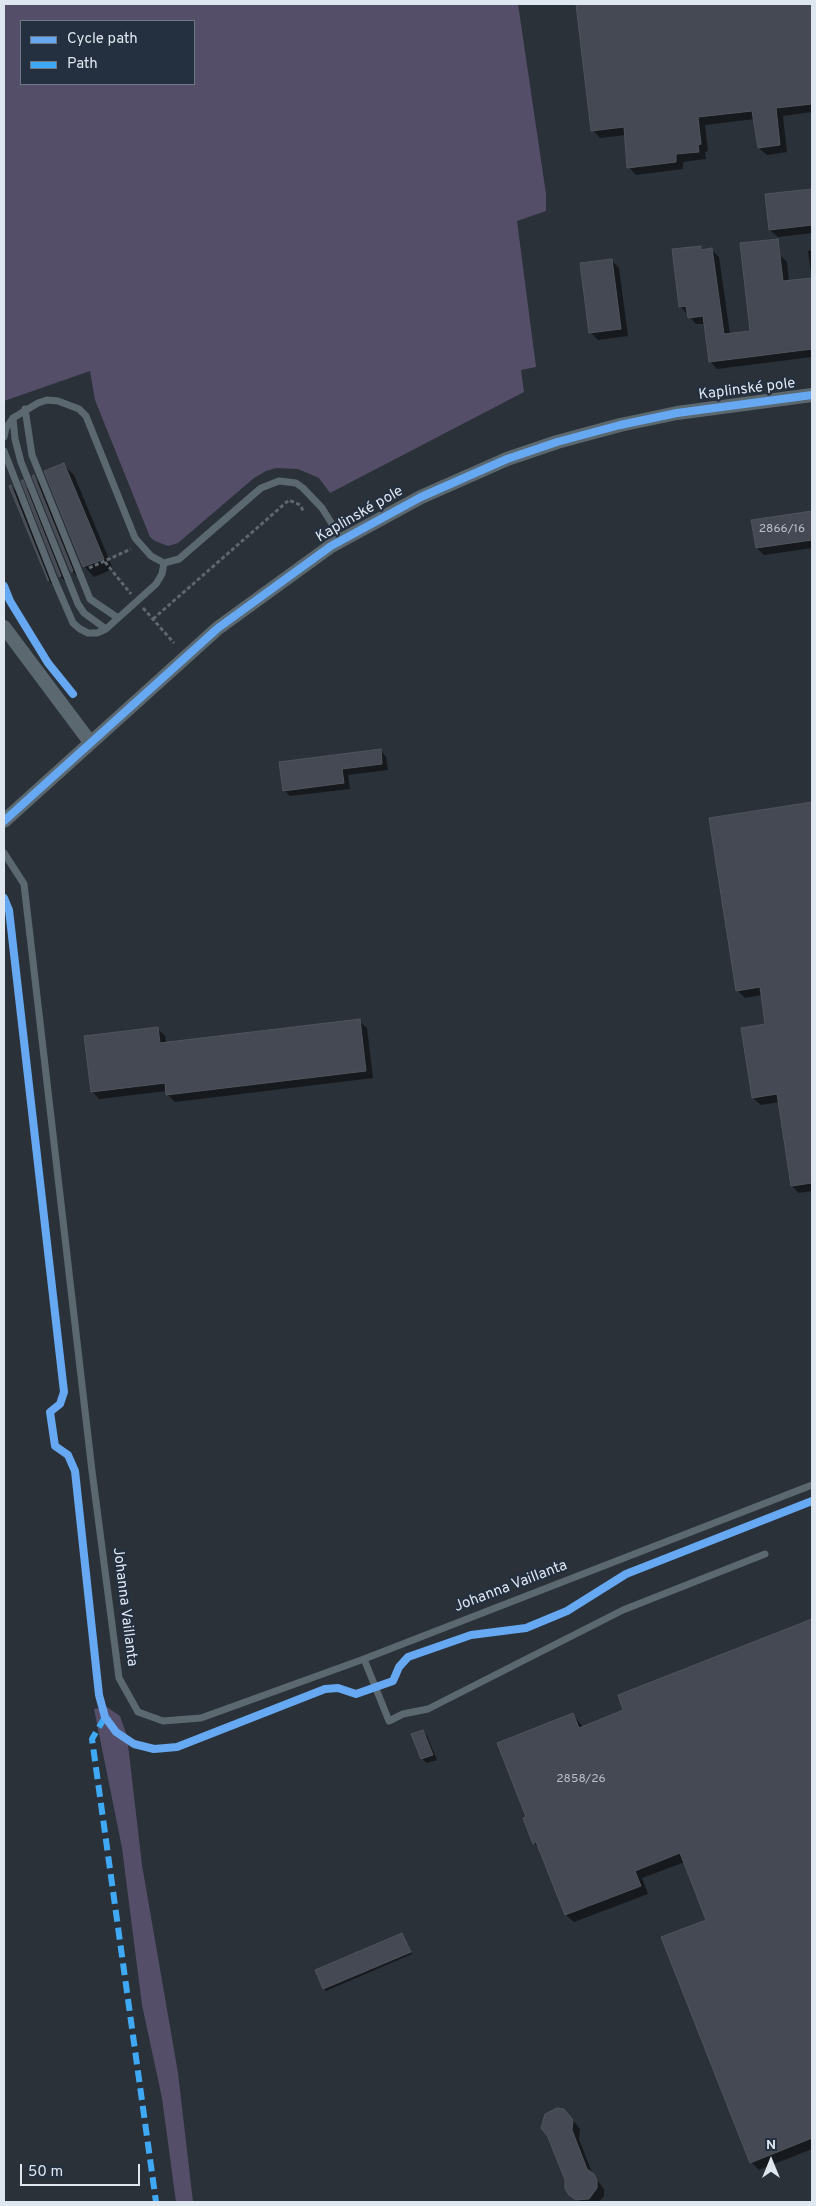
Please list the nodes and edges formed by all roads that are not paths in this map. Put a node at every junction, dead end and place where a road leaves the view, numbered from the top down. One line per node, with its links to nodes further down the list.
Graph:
1 (812, 395): 6 (street, Kaplinské pole)
2 (25, 409): 3 (lane); 7 (lane); 8 (lane)
3 (13, 418): 4 (lane); 10 (lane)
4 (4, 437)
5 (4, 451): 10 (lane)
6 (342, 540): 7 (lane); 11 (street, Kaplinské pole)
7 (164, 563): 8 (lane)
8 (118, 618): 10 (lane)
9 (4, 626): 11 (street)
10 (106, 629)
11 (90, 742): 12 (street, Kaplinské pole)
12 (4, 821)
13 (4, 853): 16 (lane, Johanna Vaillanta)
14 (812, 1485): 16 (lane, Johanna Vaillanta)
15 (765, 1554): 16 (lane)
16 (364, 1659)

